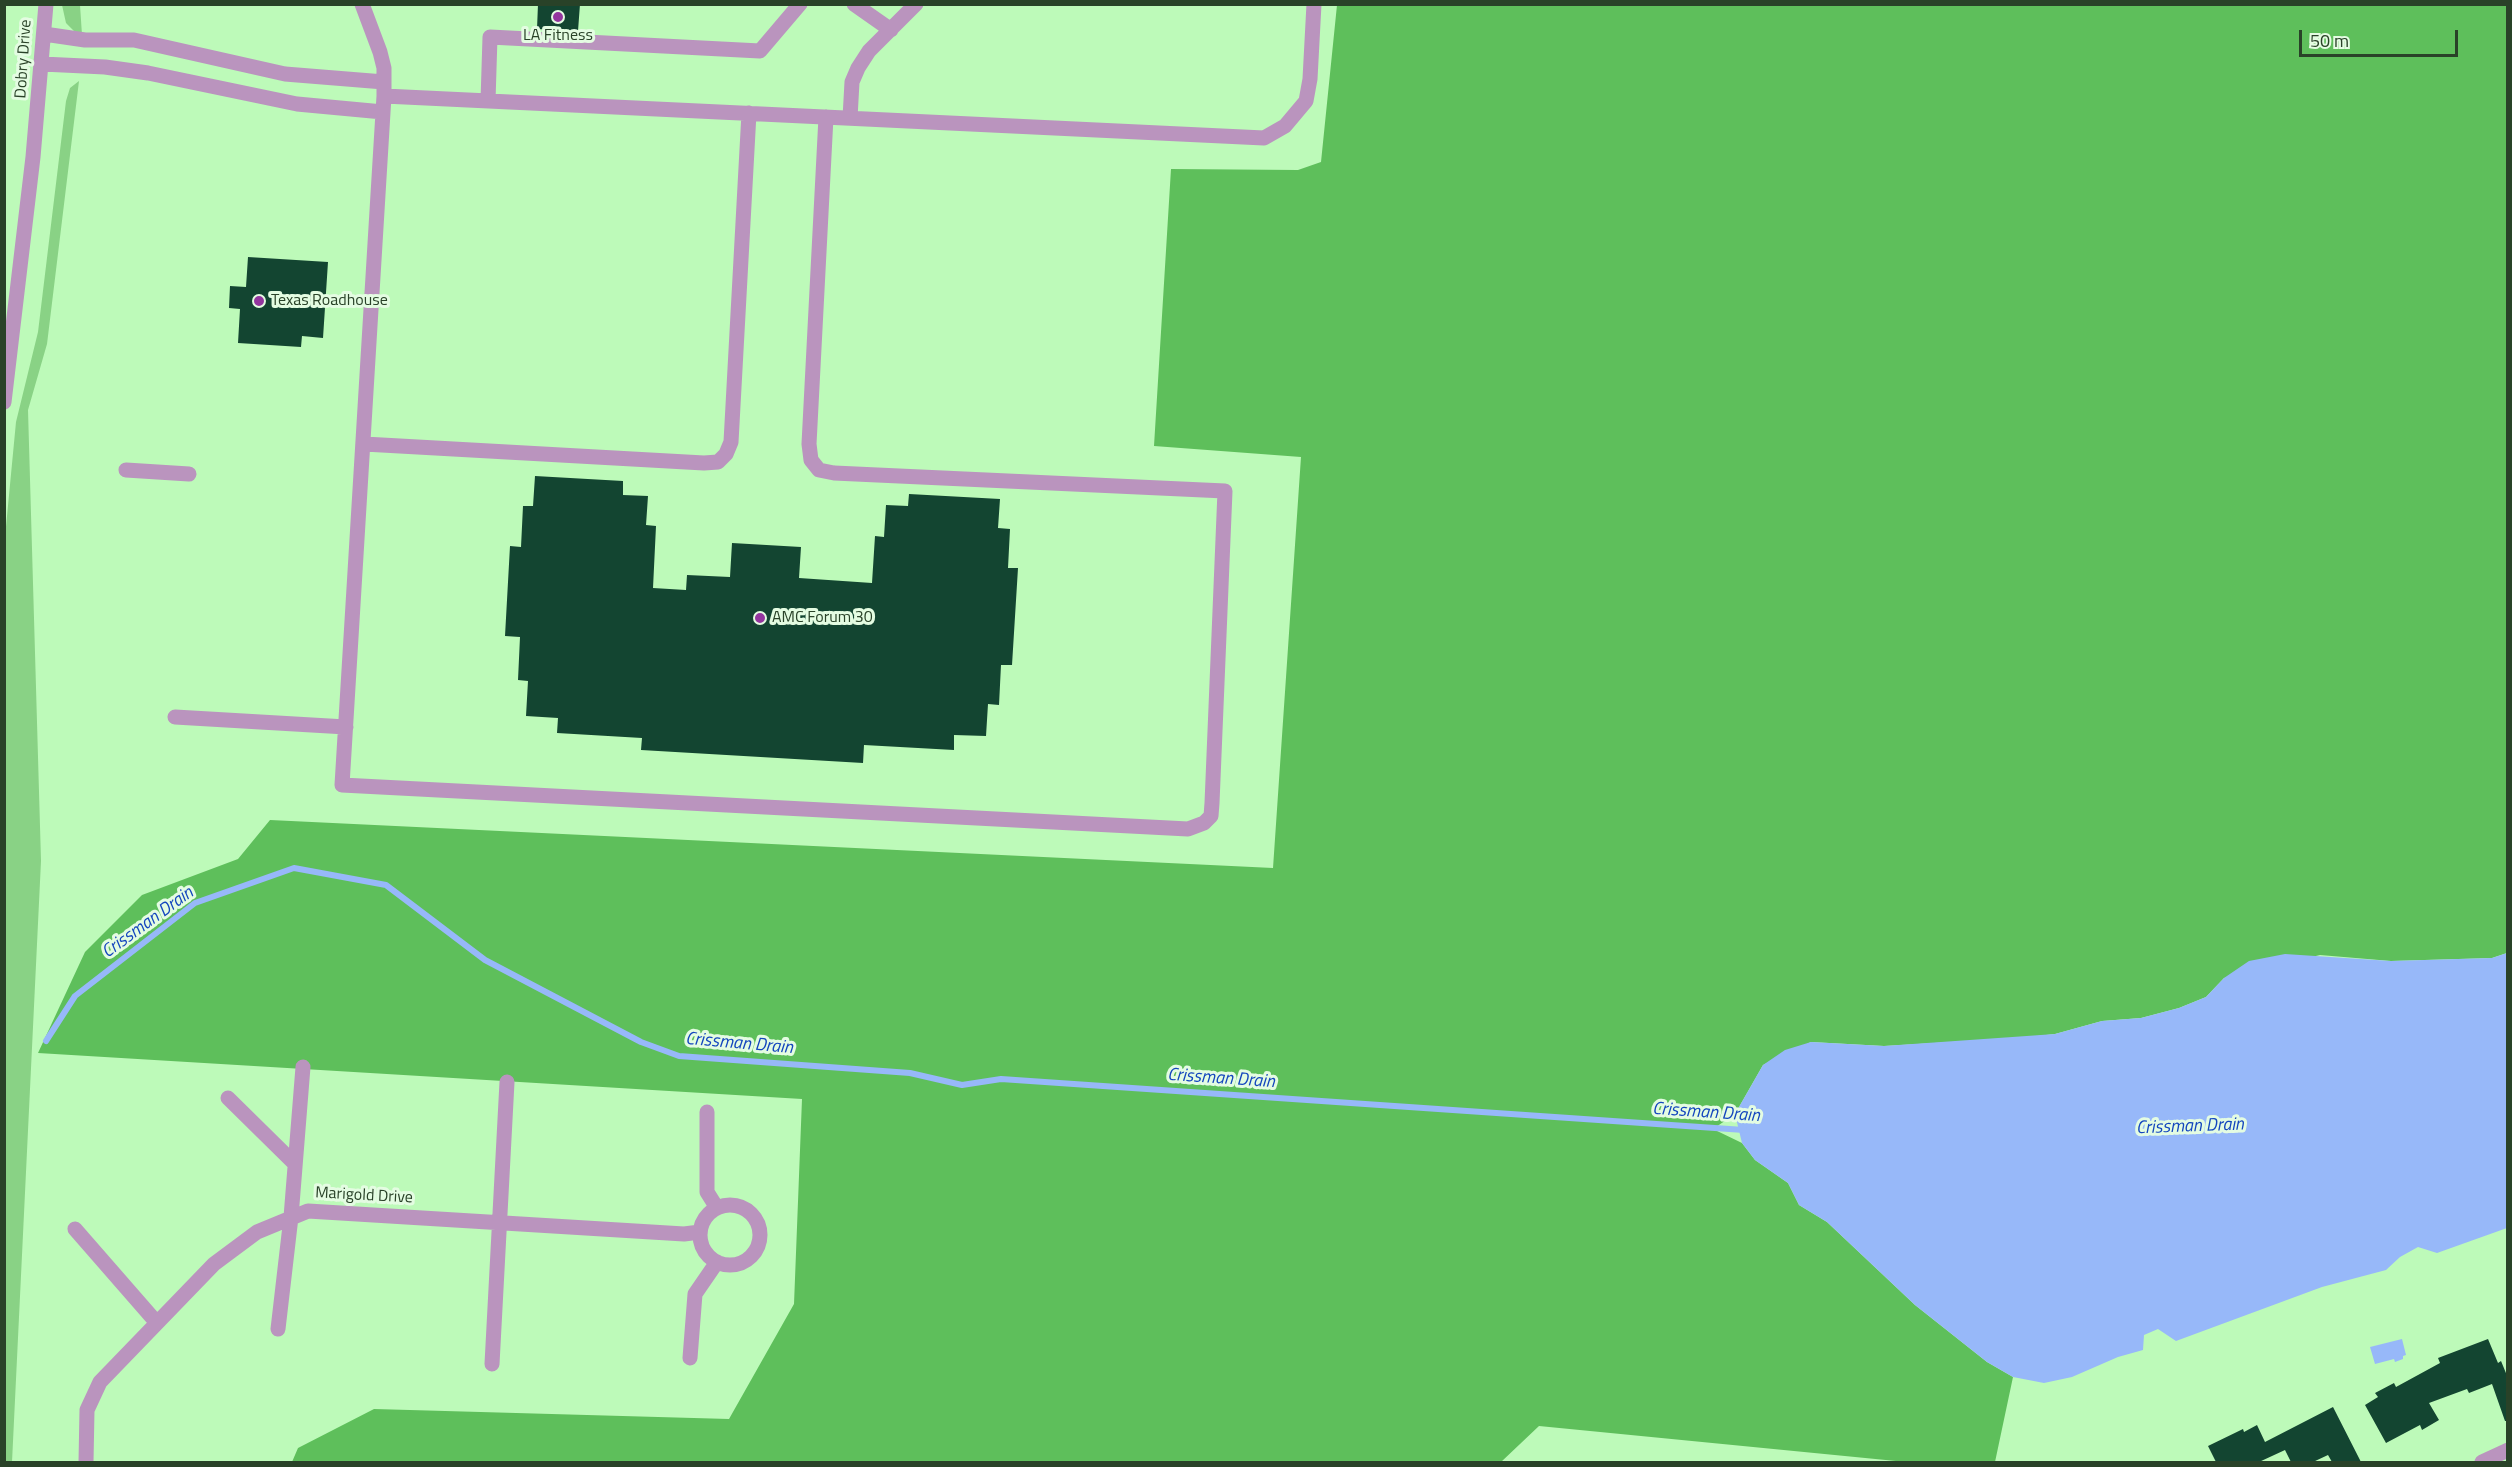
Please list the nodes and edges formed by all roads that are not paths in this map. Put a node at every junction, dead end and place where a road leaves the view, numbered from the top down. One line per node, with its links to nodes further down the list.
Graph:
1 (46, 4): 8 (street, Dobry Drive)
2 (362, 4): 10 (street)
3 (800, 4): 11 (street)
4 (854, 4): 7 (street)
5 (916, 4): 7 (street)
6 (1314, 4): 15 (street)
7 (891, 30): 15 (street)
8 (44, 34): 9 (street, Dobry Drive); 10 (street)
9 (42, 64): 12 (street); 16 (street, Dobry Drive)
10 (384, 89): 11 (street); 12 (street)
11 (488, 101): 13 (street)
12 (383, 112): 17 (street)
13 (749, 113): 14 (street); 17 (street)
14 (826, 117): 15 (street); 21 (street)
15 (850, 118)
16 (4, 402)
17 (364, 444): 21 (street)
18 (126, 470): 19 (street)
19 (189, 474)
20 (175, 717): 21 (street)
21 (346, 727)
22 (303, 1067): 26 (street)
23 (507, 1082): 29 (street)
24 (228, 1098): 26 (street)
25 (707, 1112): 27 (street)
26 (295, 1164): 28 (street)
27 (717, 1208): 31 (street); 32 (street)
28 (291, 1217): 29 (street, Marigold Drive); 33 (street, Marigold Drive); 34 (street)
29 (499, 1223): 31 (street, Marigold Drive); 36 (street)
30 (75, 1229): 33 (street)
31 (700, 1232): 32 (street)
32 (717, 1262): 35 (street)
33 (157, 1323): 38 (street, Marigold Drive)
34 (278, 1329)
35 (690, 1358)
36 (492, 1364)
37 (2508, 1450): 39 (street)
38 (86, 1462)
39 (2482, 1462)

